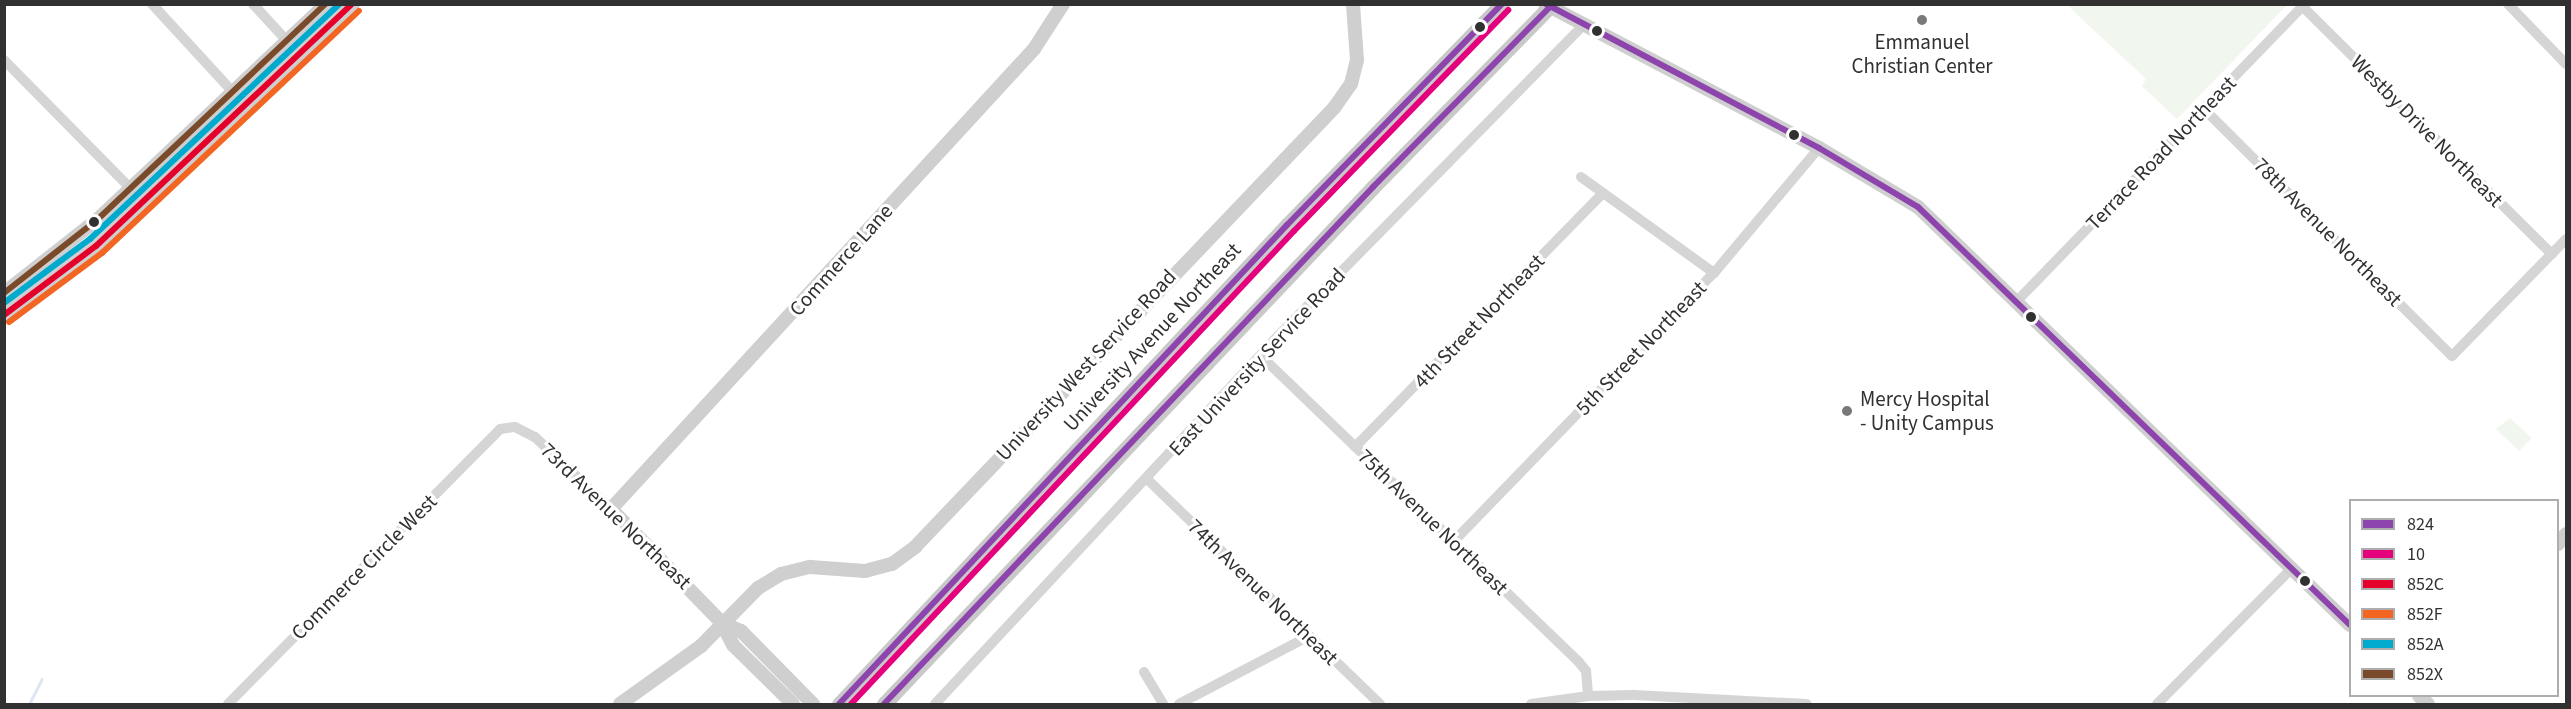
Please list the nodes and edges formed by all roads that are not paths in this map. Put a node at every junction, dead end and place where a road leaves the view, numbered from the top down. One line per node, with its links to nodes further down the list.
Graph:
1 (152, 4): 15 (street)
2 (253, 4): 12 (street)
3 (326, 4): 12 (street)
4 (353, 4): 21 (street)
5 (1063, 4): 32 (street, Commerce Lane)
6 (1353, 4): 35 (street, University West Service Road)
7 (1502, 4): 45 (main road, University Avenue Northeast)
8 (2508, 4): 14 (street)
9 (1549, 5): 11 (street); 46 (main road)
10 (2304, 6): 16 (street, Terrace Road Northeast); 23 (street, Westby Drive Northeast)
11 (1583, 25): 17 (street); 28 (street, East University Service Road)
12 (287, 41): 15 (street)
13 (4, 60): 19 (street)
14 (2566, 64)
15 (233, 92): 19 (street)
16 (2204, 109): 23 (street, 78th Avenue Northeast); 26 (street, Terrace Road Northeast)
17 (1819, 148): 24 (street, 5th Street Northeast); 26 (street)
18 (1581, 177): 20 (street)
19 (131, 188): 21 (street); 25 (street)
20 (1602, 194): 24 (street); 30 (street, 4th Street Northeast)
21 (144, 202): 27 (street)
22 (2566, 239): 23 (street)
23 (2552, 254)
24 (1714, 273): 33 (street, 5th Street Northeast)
25 (4, 293)
26 (2016, 302): 34 (street)
27 (4, 315)
28 (1261, 356): 30 (street, 75th Avenue Northeast); 31 (street, East University Service Road)
29 (500, 429): 32 (street, 73rd Avenue Northeast); 41 (street, Commerce Circle West)
30 (1355, 447): 33 (street, 75th Avenue Northeast)
31 (1147, 479): 37 (street, 74th Avenue Northeast); 47 (street, East University Service Road)
32 (611, 509): 35 (street, 73rd Avenue Northeast)
33 (1454, 541): 39 (street, 75th Avenue Northeast)
34 (2291, 569): 36 (street); 53 (street)
35 (722, 622): 42 (street, University West Service Road); 43 (street, 73rd Avenue Northeast); 44 (street, 73rd Avenue Northeast)
36 (2349, 624)
37 (1309, 636): 49 (street); 50 (street, 74th Avenue Northeast)
38 (1144, 672): 48 (street)
39 (1588, 696): 40 (street); 51 (street)
40 (1680, 701): 52 (street)
41 (228, 705)
42 (620, 705)
43 (792, 705)
44 (813, 705)
45 (839, 705)
46 (884, 705)
47 (935, 705)
48 (1163, 705)
49 (1179, 705)
50 (1380, 705)
51 (1532, 705)
52 (1807, 705)
53 (2157, 705)

